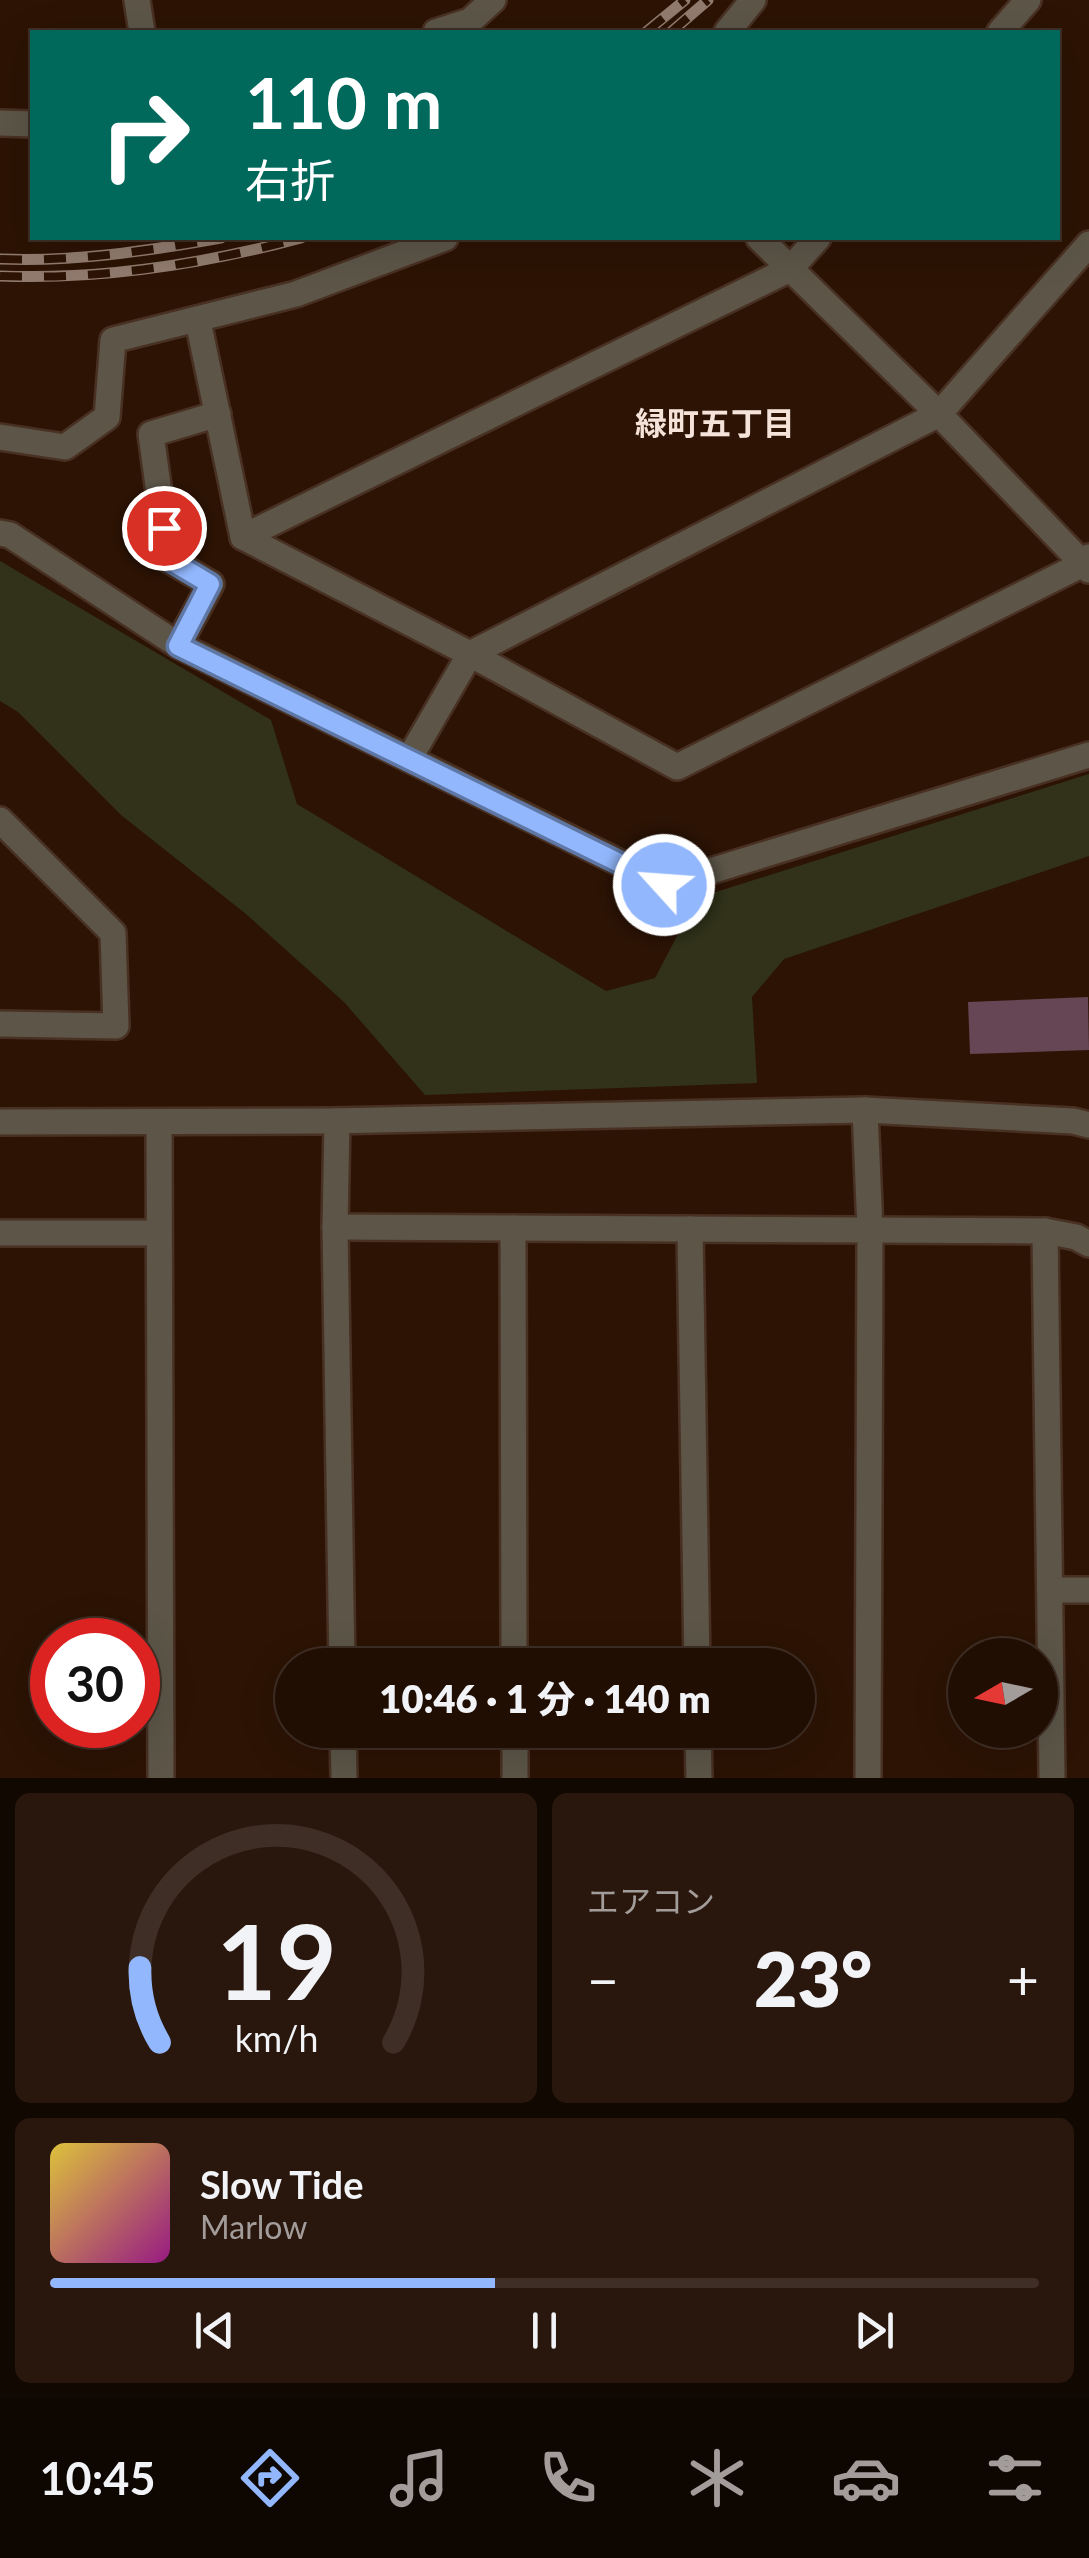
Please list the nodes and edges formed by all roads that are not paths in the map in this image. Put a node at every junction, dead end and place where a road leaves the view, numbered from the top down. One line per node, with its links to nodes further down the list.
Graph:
1 (137, 0): 6 (street)
2 (493, 0): 5 (street)
3 (753, 0): 8 (street)
4 (1028, 0): 9 (street)
5 (464, 10): 7 (street)
6 (142, 30)
7 (439, 30)
8 (728, 30)
9 (1002, 30)
10 (0, 123): 11 (street)
11 (30, 124)
12 (440, 240): 17 (street)
13 (761, 240): 16 (street)
14 (816, 240): 16 (street)
15 (1089, 244): 19 (street)
16 (790, 269): 19 (street); 22 (street)
17 (198, 320): 18 (street); 20 (street)
18 (218, 414): 22 (street); 24 (street)
19 (939, 414): 23 (street); 25 (street)
20 (0, 437)
21 (0, 533): 24 (street)
22 (243, 537): 25 (street)
23 (1087, 564): 25 (street)
24 (178, 646): 27 (street)
25 (470, 654): 27 (street)
26 (1089, 755): 27 (street)
27 (408, 759)
28 (0, 820): 29 (street)
29 (0, 1024)
30 (865, 1110): 31 (street); 34 (street); 38 (street)
31 (337, 1120): 33 (street); 35 (street)
32 (0, 1122): 33 (street)
33 (160, 1122): 41 (street)
34 (1089, 1124)
35 (335, 1228): 36 (street); 45 (street)
36 (513, 1228): 37 (street); 46 (street)
37 (690, 1230): 38 (street); 47 (street)
38 (870, 1230): 39 (street); 55 (street)
39 (1045, 1231): 42 (street); 43 (street)
40 (0, 1233): 41 (street)
41 (158, 1233): 51 (street)
42 (1089, 1244)
43 (1050, 1590): 44 (street); 56 (street)
44 (1089, 1590)
45 (342, 1648)
46 (514, 1648)
47 (697, 1648)
48 (343, 1748): 52 (street)
49 (514, 1748): 53 (street)
50 (698, 1748): 54 (street)
51 (161, 1778)
52 (344, 1778)
53 (515, 1778)
54 (699, 1778)
55 (868, 1778)
56 (1052, 1778)

